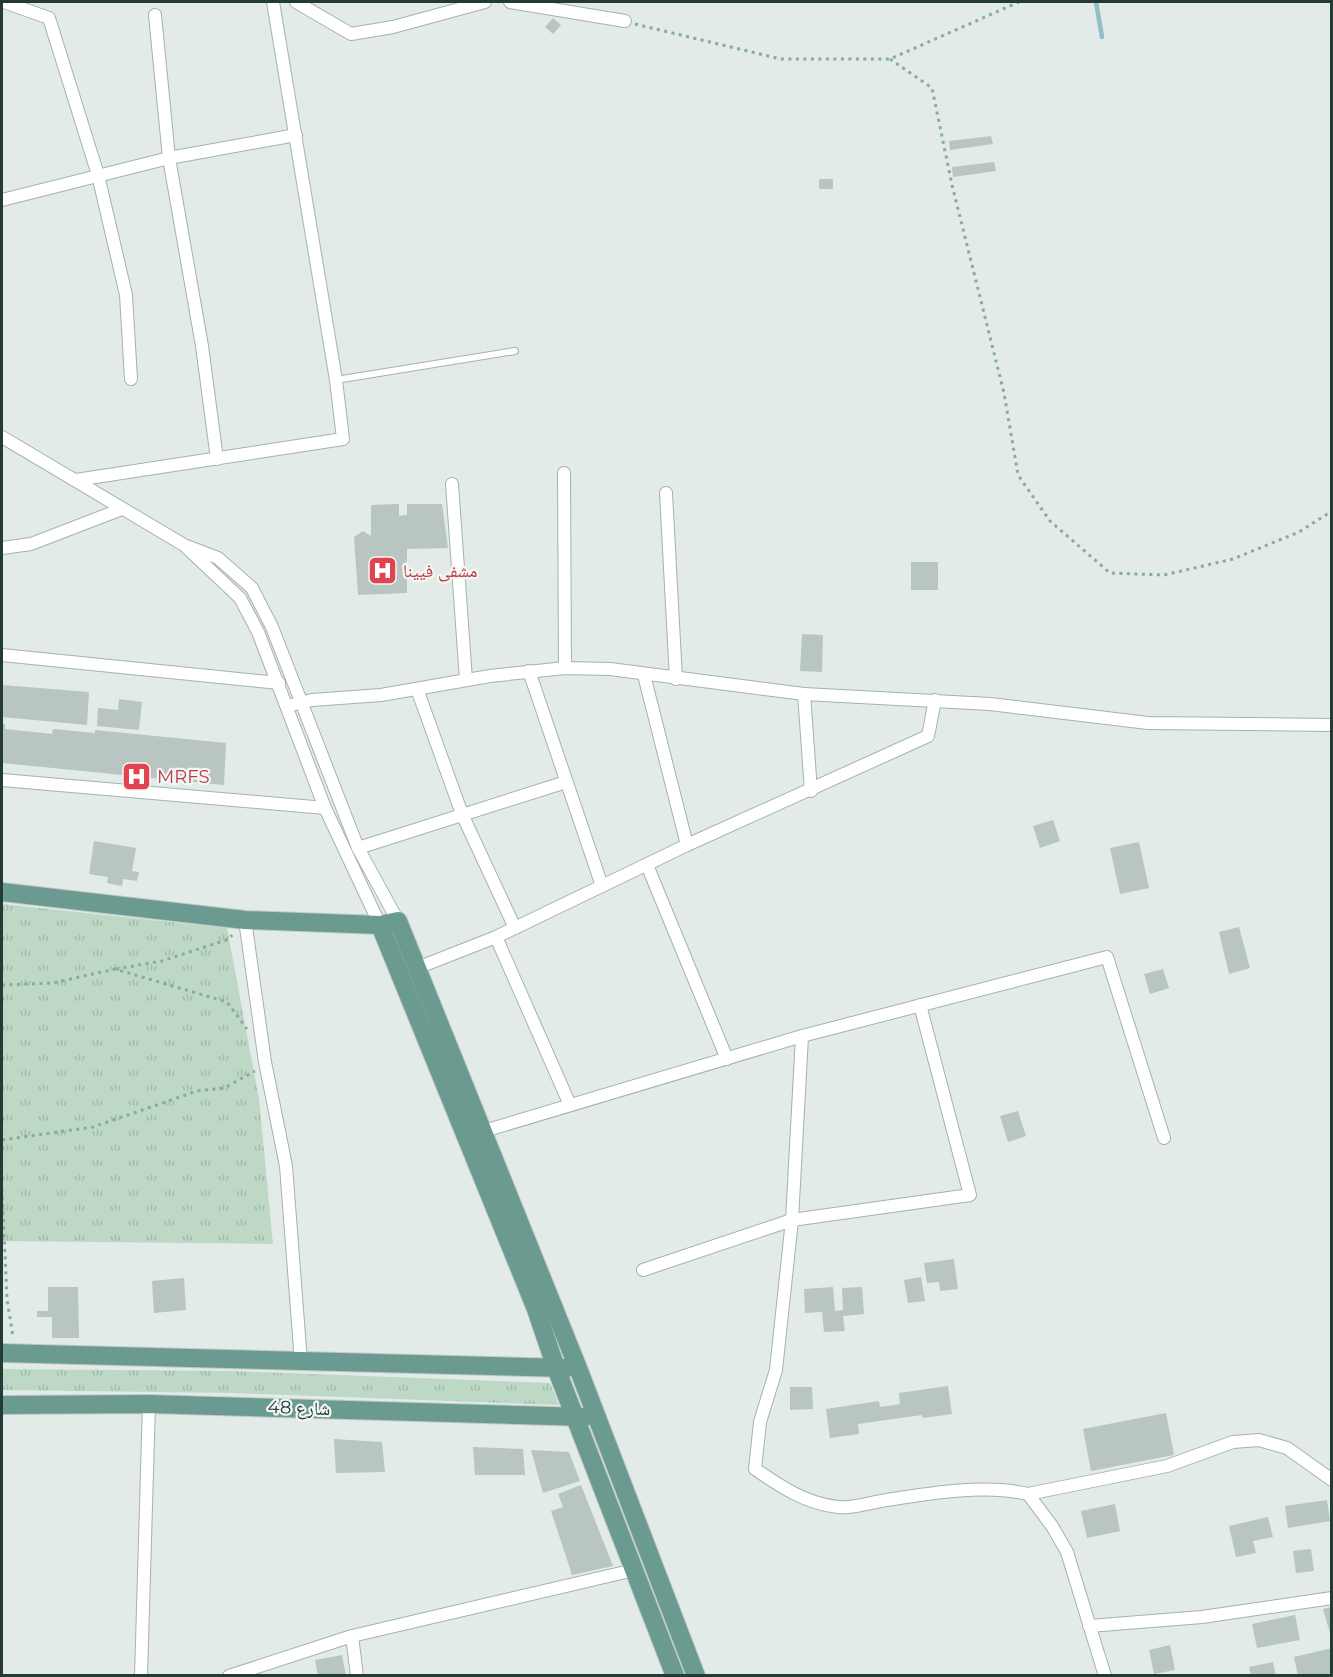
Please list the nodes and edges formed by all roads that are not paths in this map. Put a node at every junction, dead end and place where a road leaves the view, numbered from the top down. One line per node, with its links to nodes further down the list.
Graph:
1 (4, 2): 10 (street)
2 (273, 2): 8 (street)
3 (296, 2): 4 (street)
4 (485, 2)
5 (510, 2): 7 (street)
6 (155, 15): 9 (street)
7 (625, 21)
8 (296, 135): 9 (street); 14 (street)
9 (169, 158): 10 (street); 16 (street)
10 (98, 175): 11 (street); 13 (street)
11 (2, 200)
12 (515, 351): 14 (lane)
13 (131, 379)
14 (336, 380): 16 (street)
15 (2, 437): 18 (street)
16 (217, 459): 18 (street)
17 (564, 472): 25 (street)
18 (76, 480): 21 (street)
19 (452, 484): 29 (street)
20 (666, 493): 28 (street)
21 (122, 509): 22 (street); 23 (street)
22 (184, 545): 30 (street); 34 (street)
23 (2, 548)
24 (2, 655): 30 (street)
25 (565, 668): 26 (street); 27 (street)
26 (530, 671): 29 (street); 38 (street)
27 (644, 675): 28 (street); 42 (street)
28 (676, 679): 32 (street)
29 (466, 680): 31 (street)
30 (279, 683): 35 (street)
31 (417, 689): 34 (street); 41 (street)
32 (804, 694): 33 (street); 39 (street)
33 (935, 700): 36 (street); 39 (street)
34 (302, 702): 35 (street); 43 (street)
35 (287, 706): 40 (street)
36 (1332, 725)
37 (2, 780): 40 (street)
38 (566, 782): 41 (street); 45 (street)
39 (811, 791): 42 (street)
40 (326, 808): 49 (street)
41 (462, 814): 43 (street); 50 (street)
42 (687, 845): 44 (street)
43 (358, 848): 48 (street)
44 (647, 865): 45 (street); 55 (street)
45 (602, 886): 50 (street)
46 (2, 892): 47 (main road)
47 (245, 920): 49 (main road); 62 (street)
48 (398, 921): 49 (main road); 52 (main road)
49 (380, 925): 63 (main road)
50 (515, 928): 51 (street)
51 (496, 937): 52 (street); 56 (street)
52 (417, 969): 57 (main road)
53 (920, 1005): 54 (street); 58 (street); 59 (street)
54 (802, 1036): 55 (street); 59 (street)
55 (727, 1059): 56 (street)
56 (570, 1105): 57 (street)
57 (484, 1131): 64 (main road)
58 (1164, 1138)
59 (792, 1221): 60 (street); 70 (street)
60 (643, 1270)
61 (9, 1353): 62 (main road)
62 (301, 1362): 63 (main road)
63 (556, 1368): 64 (main road); 68 (main road)
64 (578, 1368): 67 (main road)
65 (148, 1404): 66 (main road, 48 شارع); 68 (main road, 48 شارع); 75 (street)
66 (2, 1405)
67 (596, 1416): 68 (main road, 48 شارع); 79 (main road)
68 (575, 1417): 71 (main road)
69 (1332, 1480): 70 (street)
70 (1028, 1494): 73 (street)
71 (634, 1570): 74 (street); 78 (main road)
72 (1332, 1598): 73 (street)
73 (1089, 1626): 80 (street)
74 (352, 1636): 76 (street); 77 (street)
75 (141, 1676)
76 (229, 1676)
77 (357, 1676)
78 (675, 1676)
79 (696, 1676)
80 (1105, 1676)

